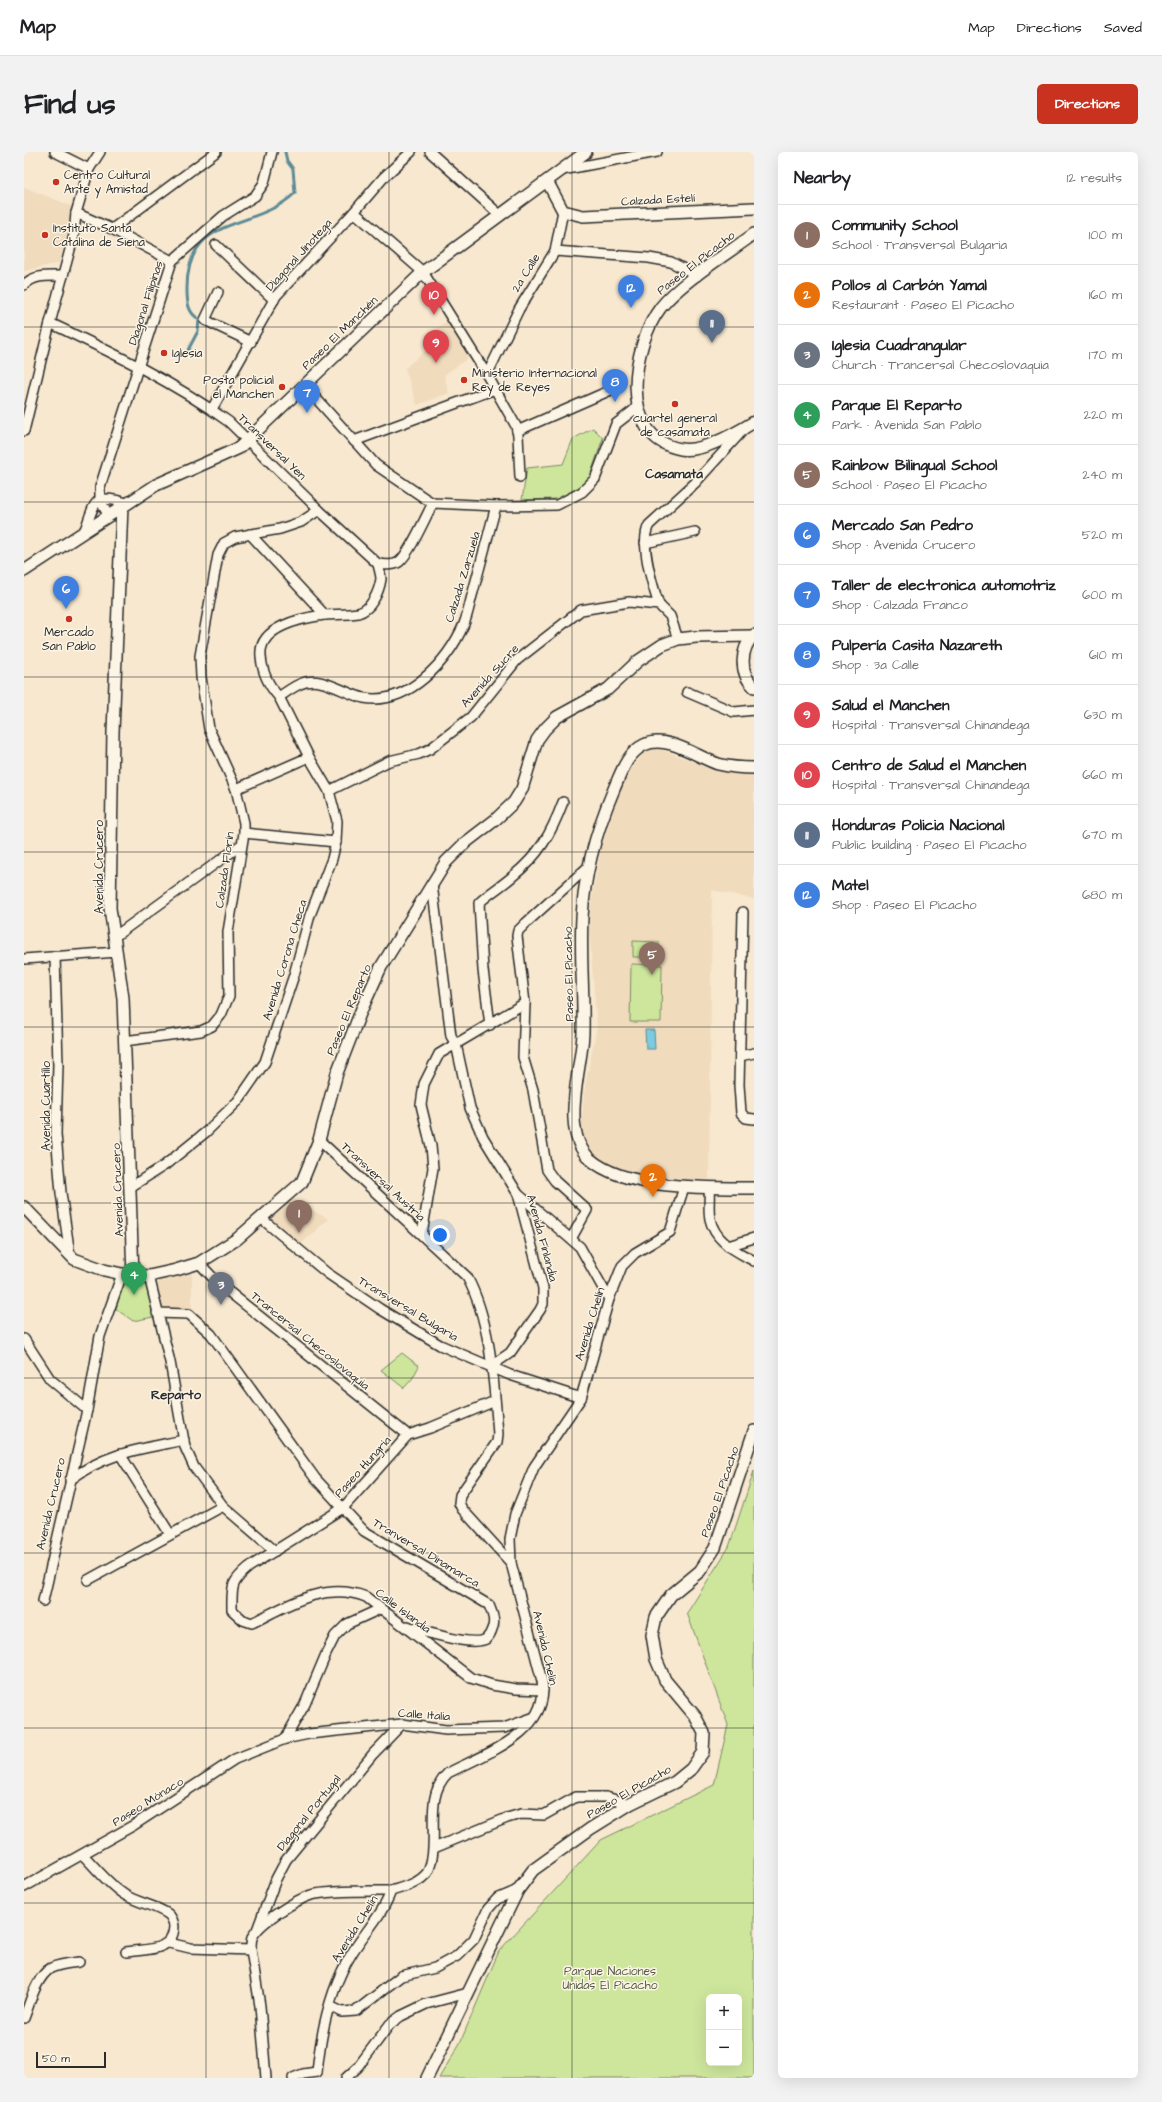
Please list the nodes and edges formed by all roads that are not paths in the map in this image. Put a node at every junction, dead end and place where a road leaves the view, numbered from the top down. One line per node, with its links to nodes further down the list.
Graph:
1 (55, 152): 9 (street)
2 (100, 152): 9 (street)
3 (216, 152): 17 (street)
4 (272, 152): 21 (street, Diagonal Filipinas)
5 (411, 152): 14 (street, Diagonal Jinotega)
6 (430, 152): 16 (street)
7 (586, 152): 10 (street, Paseo El Manchén)
8 (657, 152): 10 (street)
9 (89, 169): 15 (street)
10 (562, 170): 11 (street, Paseo El Manchén)
11 (547, 181): 13 (street); 16 (street, Paseo El Manchén)
12 (754, 208): 13 (street, Calzada Estelí)
13 (563, 211): 20 (street, 2a Calle)
14 (354, 212): 22 (street); 27 (street, Diagonal Jinotega)
15 (76, 213): 17 (street); 23 (street)
16 (500, 215): 22 (street, Paseo El Manchén)
17 (112, 229): 21 (street)
18 (754, 234): 24 (street, Paseo El Picacho)
19 (216, 245): 27 (street)
20 (555, 251): 24 (street); 31 (street, 2a Calle)
21 (172, 261): 30 (street, Diagonal Filipinas)
22 (423, 272): 31 (street); 32 (street, Paseo El Manchén)
23 (63, 276): 25 (street); 28 (street)
24 (697, 276): 35 (street, Paseo El Picacho)
25 (24, 285)
26 (218, 292): 29 (street)
27 (274, 300): 29 (street, Diagonal Jinotega)
28 (50, 323): 30 (street, Transversal Yen); 38 (street)
29 (251, 342): 36 (street, Diagonal Jinotega)
30 (138, 366): 36 (street, Transversal Yen); 43 (street, Diagonal Filipinas)
31 (487, 375): 33 (street)
32 (304, 385): 40 (street, Paseo El Manchén); 41 (street)
33 (495, 390): 39 (street); 41 (street)
34 (611, 390): 39 (street)
35 (638, 404): 37 (street, Paseo El Picacho); 46 (street)
36 (212, 409): 40 (street, Transversal Yen)
37 (750, 425): 52 (street)
38 (24, 431)
39 (517, 431): 42 (street)
40 (248, 440): 45 (street, Paseo El Manchén); 47 (street, Transversal Yen)
41 (354, 441): 44 (street)
42 (520, 477)
43 (100, 500): 45 (street); 48 (street); 49 (street, Diagonal Filipinas)
44 (434, 503): 46 (street); 53 (street)
45 (125, 504): 48 (street, Paseo El Manchén); 74 (street, Avenida Crucero)
46 (496, 506): 61 (street, Calzada Zarzuela)
47 (319, 510): 51 (street, Calzada Florín); 53 (street, Transversal Yen)
48 (108, 515): 49 (street, Paseo El Manchén)
49 (85, 530): 54 (street, Paseo El Manchén)
50 (695, 532): 52 (street)
51 (250, 534): 56 (street); 65 (street, Calzada Florín)
52 (646, 543): 55 (street)
53 (378, 564): 56 (street, Avenida Corona Checa)
54 (24, 571)
55 (659, 605): 58 (street); 66 (street, Avenida Sucre)
56 (325, 615): 61 (street, Avenida Corona Checa)
57 (753, 636): 58 (street, Paseo El Reparto); 59 (street)
58 (678, 639): 72 (street, Paseo El Reparto)
59 (754, 687)
60 (686, 692): 62 (street)
61 (279, 697): 63 (street, Avenida Corona Checa)
62 (754, 710)
63 (309, 757): 65 (street); 66 (street, Avenida Corona Checa)
64 (754, 768): 71 (street, Paseo El Picacho)
65 (236, 789): 68 (street, Calzada Florín)
66 (329, 791): 69 (street, Avenida Corona Checa)
67 (563, 802): 79 (street)
68 (244, 833): 69 (street); 70 (street, Calzada Florín)
69 (336, 842): 86 (street, Avenida Corona Checa)
70 (241, 845): 74 (street); 80 (street, Calzada Florín)
71 (589, 866): 78 (street); 87 (street, Paseo El Picacho)
72 (432, 884): 81 (street, Avenida Finlandia); 85 (street, Paseo El Reparto)
73 (743, 912): 83 (street)
74 (114, 937): 75 (street, Avenida Crucero)
75 (117, 952): 76 (street); 80 (street, Avenida Crucero)
76 (56, 956): 77 (street); 97 (street, Avenida Cuartillo)
77 (24, 958)
78 (525, 1003): 79 (street); 94 (street)
79 (490, 1025): 81 (street)
80 (124, 1041): 86 (street, Avenida Crucero)
81 (456, 1044): 90 (street, Avenida Finlandia); 93 (street)
82 (754, 1053): 83 (street)
83 (740, 1056): 84 (street)
84 (754, 1119)
85 (319, 1140): 92 (street, Paseo El Reparto); 93 (street, Transversal Austria)
86 (132, 1186): 101 (street, Avenida Crucero)
87 (684, 1187): 88 (street, Paseo El Picacho); 103 (street, Avenida Chelín)
88 (709, 1188): 89 (street, Paseo El Picacho); 96 (street)
89 (754, 1188)
90 (518, 1194): 94 (street); 106 (street, Avenida Finlandia)
91 (24, 1207): 97 (street, Paseo El Reparto)
92 (262, 1219): 99 (street, Paseo El Reparto); 106 (street, Transversal Bulgaria)
93 (422, 1234): 106 (street, Transversal Austria)
94 (572, 1238): 103 (street)
95 (754, 1238): 96 (street)
96 (728, 1246): 98 (street)
97 (70, 1255): 100 (street, Paseo El Reparto)
98 (754, 1261)
99 (199, 1263): 102 (street, Paseo El Reparto); 111 (street, Trancersal Checoslovaquia)
100 (122, 1274): 101 (street, Paseo El Reparto); 109 (street, Avenida Crucero)
101 (133, 1275): 102 (street, Paseo El Reparto)
102 (149, 1276): 104 (street)
103 (609, 1299): 107 (street, Avenida Chelín)
104 (157, 1313): 112 (street); 116 (street, Tranversal Dinamarca)
105 (24, 1339): 109 (street)
106 (491, 1366): 107 (street, Transversal Bulgaria); 108 (street)
107 (581, 1398): 119 (street, Avenida Chelín)
108 (495, 1401): 111 (street, Paseo Hungría); 119 (street)
109 (87, 1410): 114 (street, Avenida Crucero)
110 (754, 1431): 129 (street, Paseo El Picacho)
111 (408, 1435): 116 (street, Paseo Hungría)
112 (184, 1440): 113 (street); 115 (street)
113 (120, 1454): 114 (street); 117 (street)
114 (70, 1480): 122 (street, Avenida Crucero)
115 (223, 1506): 117 (street); 118 (street)
116 (343, 1508): 118 (street, Paseo Hungría); 124 (street, Tranversal Dinamarca)
117 (170, 1534): 121 (street)
118 (275, 1551): 120 (street, Paseo Hungría)
119 (511, 1562): 125 (street, Avenida Chelín)
120 (236, 1578): 123 (street, Calle Islandia)
121 (88, 1580)
122 (43, 1601)
123 (380, 1609): 124 (street, Calle Islandia); 128 (street)
124 (398, 1623): 125 (street, Calle Islandia)
125 (543, 1690): 126 (street, Avenida Chelín)
126 (536, 1717): 127 (street, Calle Italia); 130 (street, Avenida Chelín)
127 (402, 1724): 128 (street, Calle Italia); 135 (street, Diagonal Portugal)
128 (285, 1739): 131 (street, Paseo Mónaco)
129 (630, 1804): 130 (street); 133 (street, Paseo El Picacho)
130 (434, 1848): 134 (street, Avenida Chelín)
131 (83, 1855): 132 (street, Paseo Mónaco); 136 (street)
132 (24, 1887)
133 (518, 1890): 140 (street, Paseo El Picacho); 141 (street)
134 (391, 1891): 135 (street); 141 (street, Avenida Chelín)
135 (257, 1930): 137 (street, Diagonal Portugal)
136 (169, 1943): 137 (street); 138 (street)
137 (251, 1950): 144 (street)
138 (126, 1952)
139 (79, 1962): 142 (street)
140 (468, 1993): 146 (street); 147 (street, Paseo El Picacho)
141 (330, 2006): 143 (street, Avenida Chelín)
142 (24, 2018)
143 (320, 2075): 145 (street)
144 (266, 2078)
145 (293, 2078)
146 (346, 2078)
147 (427, 2078)

